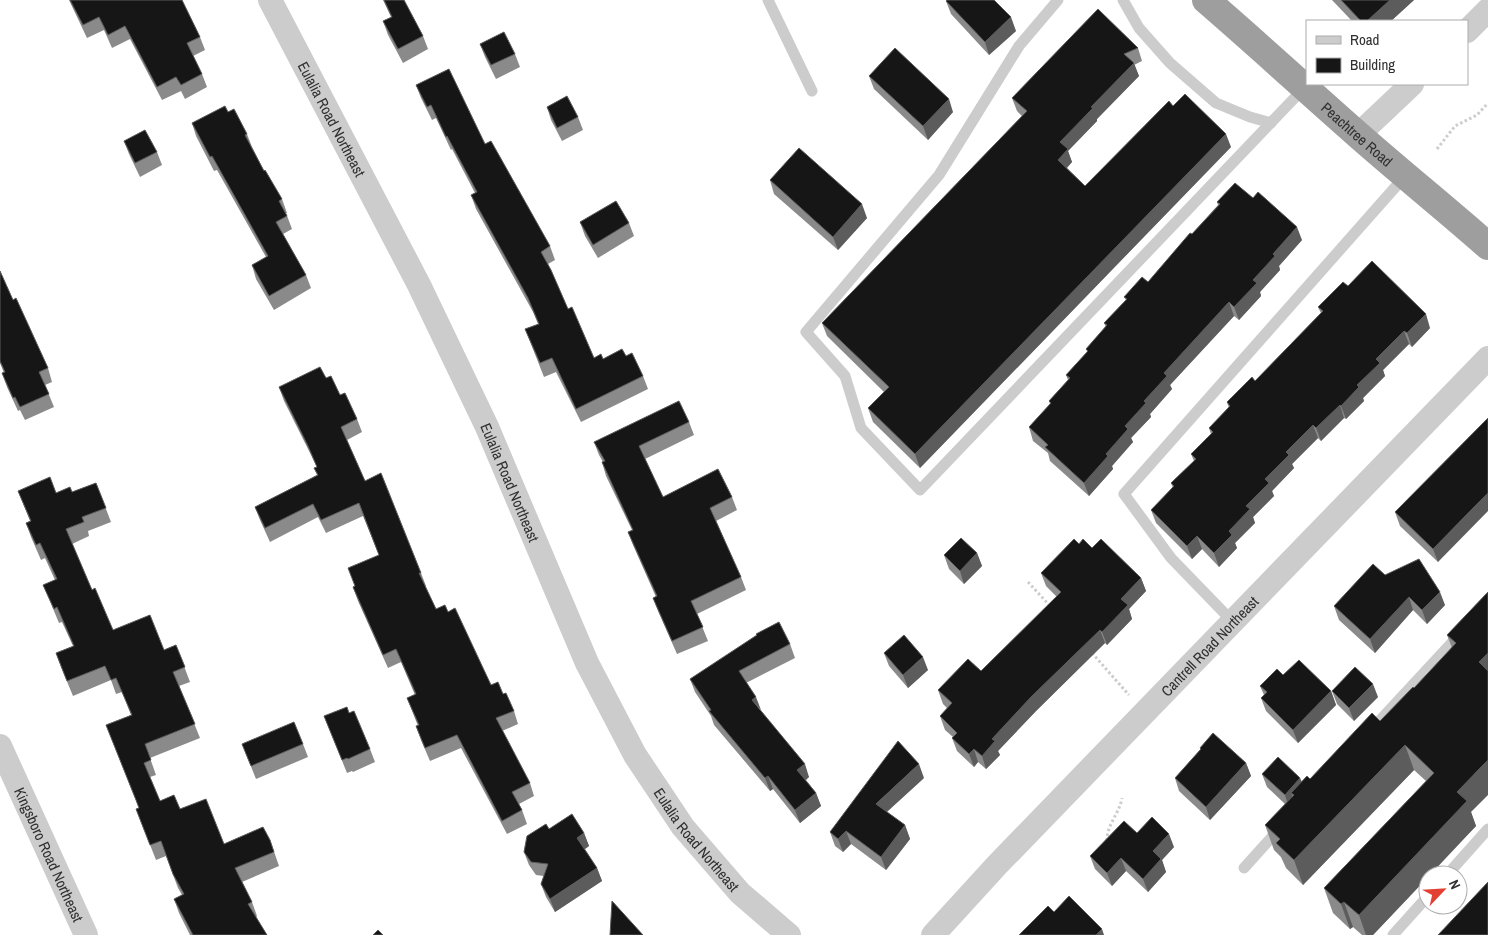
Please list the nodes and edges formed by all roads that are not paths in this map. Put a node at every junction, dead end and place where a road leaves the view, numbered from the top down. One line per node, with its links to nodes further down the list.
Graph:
1 (270, 0): 26 (street, Eulalia Road Northeast)
2 (1058, 0): 11 (lane)
3 (1123, 0): 11 (lane)
4 (1206, 0): 9 (highway, Peachtree Road)
5 (773, 2): 10 (lane)
6 (1488, 10): 7 (street)
7 (1468, 29)
8 (1411, 85): 12 (street)
9 (1305, 87): 11 (lane); 12 (highway, Peachtree Road)
10 (812, 91)
11 (1271, 123)
12 (1358, 135): 13 (highway, Peachtree Road)
13 (1406, 175): 14 (highway, Peachtree Road); 16 (lane)
14 (1488, 246)
15 (1488, 358): 16 (street, Cantrell Road Northeast)
16 (1233, 622): 27 (street, Cantrell Road Northeast)
17 (1468, 626): 18 (lane)
18 (1363, 739)
19 (0, 746): 25 (street, Kingsboro Road Northeast)
20 (1290, 818): 23 (lane)
21 (1488, 829): 22 (lane)
22 (1455, 865)
23 (1244, 868)
24 (1418, 907): 28 (lane)
25 (86, 935)
26 (789, 935)
27 (933, 935)
28 (1393, 935)

